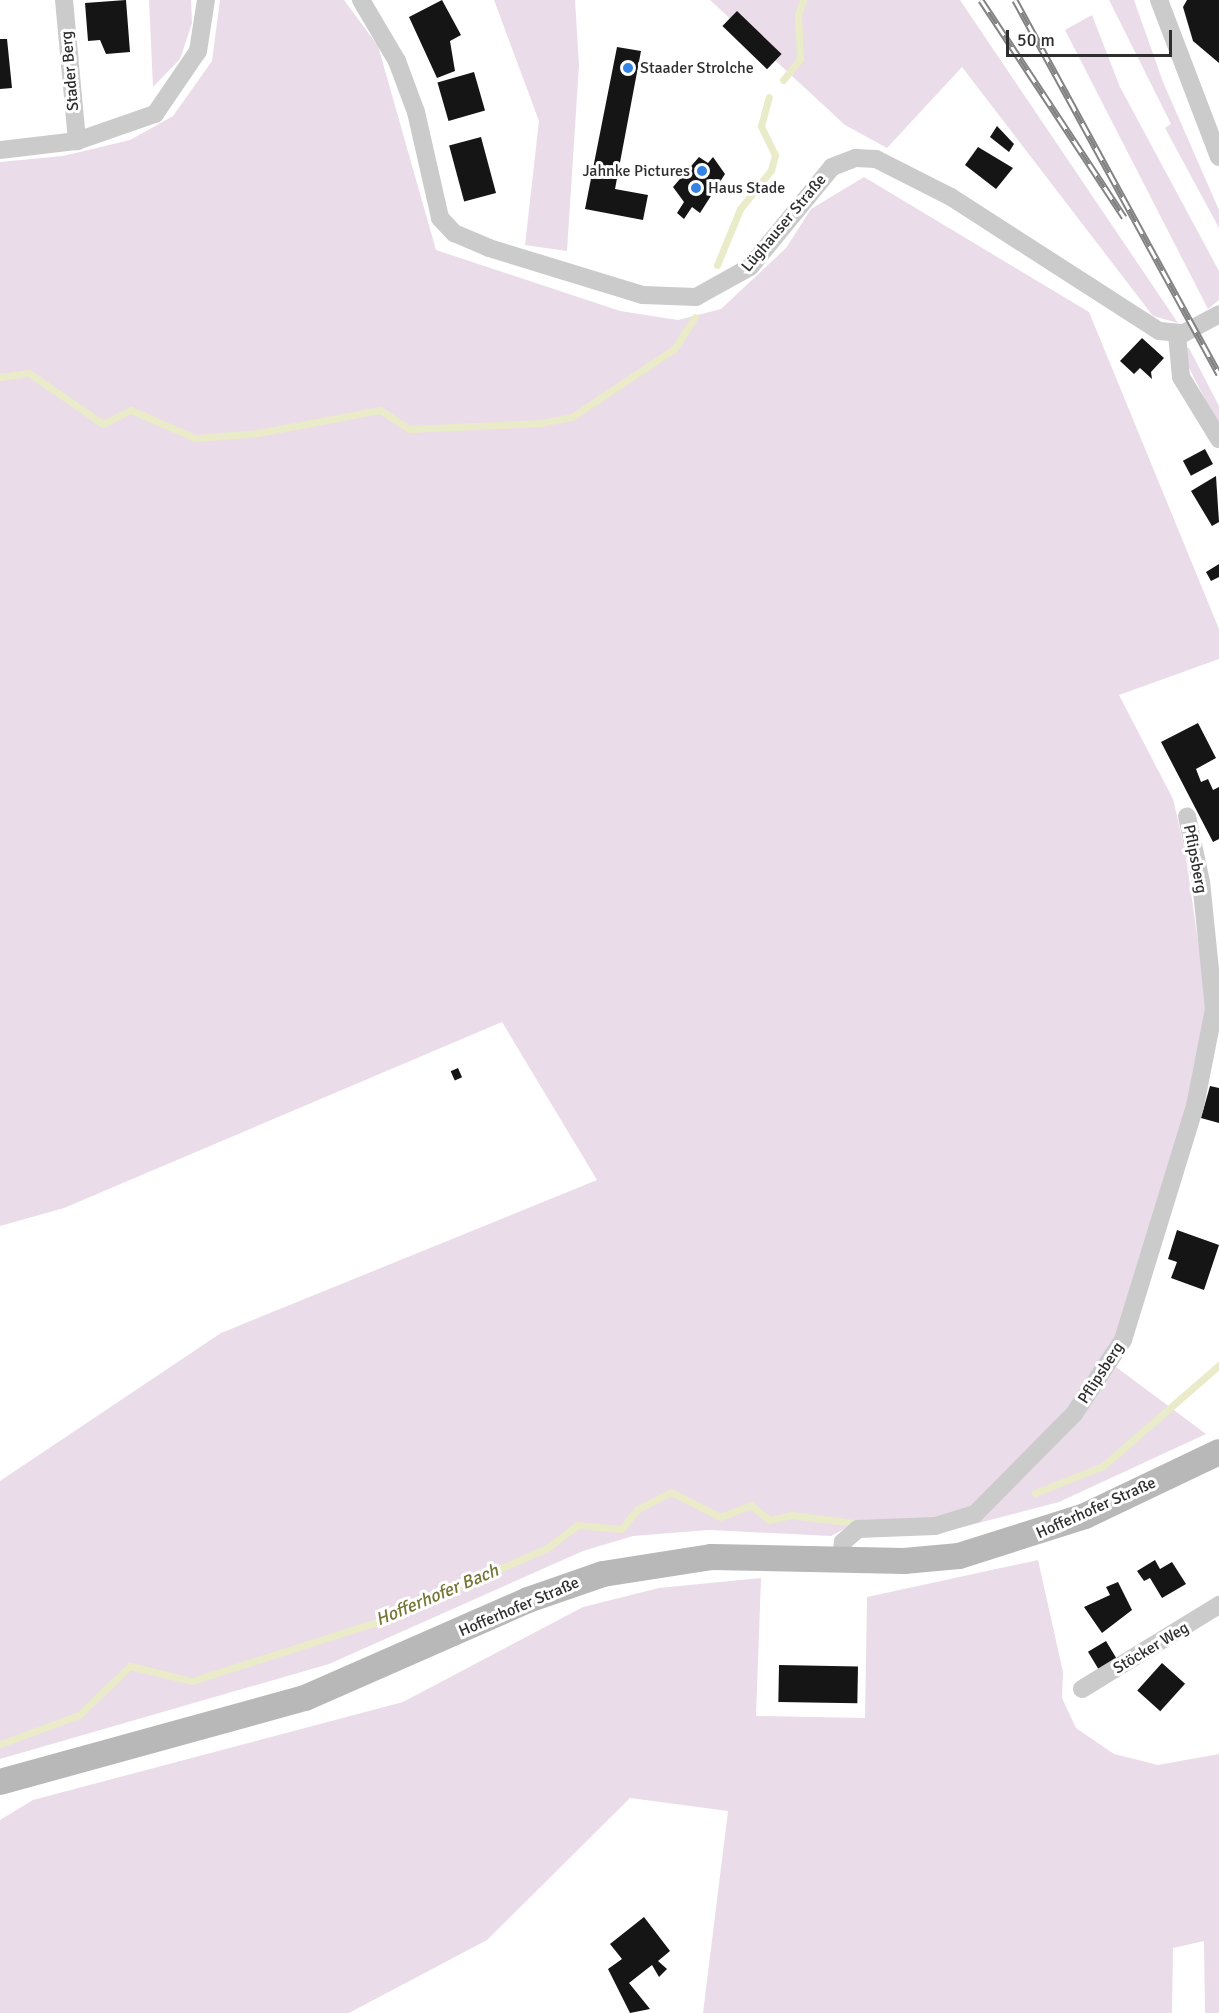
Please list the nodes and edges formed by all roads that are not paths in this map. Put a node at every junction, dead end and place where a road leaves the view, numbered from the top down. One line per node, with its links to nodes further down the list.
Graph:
1 (64, 0): 5 (street, Stader Berg)
2 (206, 0): 5 (street)
3 (361, 0): 9 (street, Lüghauser Straße)
4 (1159, 0): 7 (street)
5 (77, 141): 6 (street)
6 (0, 150)
7 (1219, 157)
8 (1219, 314): 9 (street)
9 (1177, 334): 10 (street)
10 (1219, 439)
11 (1187, 816): 12 (street, Pflipsberg)
12 (1216, 1009): 14 (street, Pflipsberg)
13 (1219, 1452): 14 (street, Hofferhofer Straße)
14 (841, 1560): 17 (street, Hofferhofer Straße)
15 (1219, 1605): 16 (street, Stöcker Weg)
16 (1082, 1689)
17 (0, 1782)

